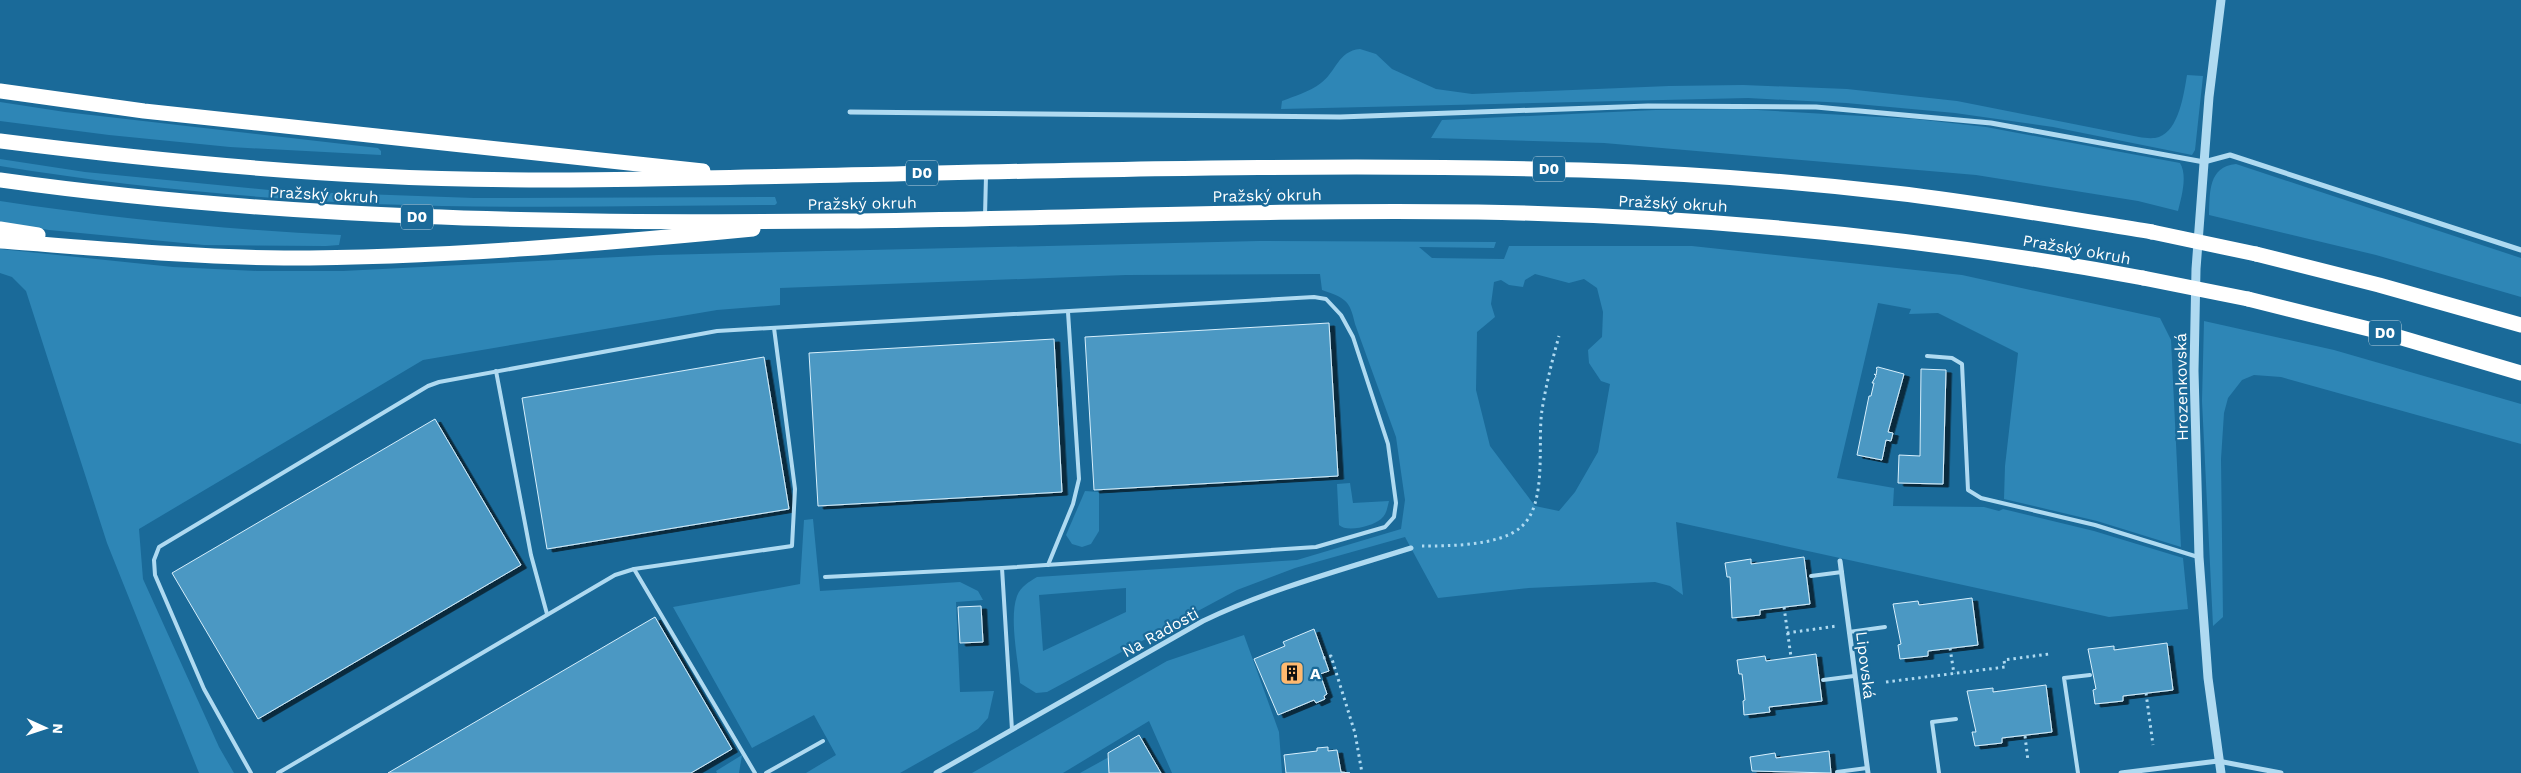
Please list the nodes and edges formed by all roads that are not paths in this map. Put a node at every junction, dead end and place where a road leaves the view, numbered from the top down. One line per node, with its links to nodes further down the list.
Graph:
1 (2221, 0): 5 (street, Hrozenkovská)
2 (3, 91): 7 (highway)
3 (850, 112): 5 (street)
4 (0, 141): 7 (highway, Pražský okruh / D0)
5 (2204, 162): 14 (street); 22 (street, Hrozenkovská)
6 (986, 172): 7 (highway, Pražský okruh / D0); 9 (lane); 16 (highway, Pražský okruh / D0, bridge)
7 (754, 177)
8 (0, 180): 10 (highway, Pražský okruh / D0)
9 (985, 218): 10 (highway, Pražský okruh / D0); 20 (highway, Pražský okruh / D0, bridge)
10 (836, 221): 13 (highway)
11 (0, 229): 13 (highway)
12 (0, 241): 13 (highway)
13 (121, 249)
14 (2521, 250)
15 (1068, 312): 17 (lane); 24 (lane); 24 (lane)
16 (2521, 325)
17 (774, 328): 19 (lane); 26 (lane)
18 (1927, 356): 22 (lane)
19 (496, 371): 30 (lane); 42 (lane)
20 (2521, 373)
21 (1411, 548): 37 (street, Na Radosti)
22 (2200, 557): 39 (street, Hrozenkovská)
23 (1840, 561): 27 (street, Lipovská)
24 (1048, 565): 25 (lane)
25 (1002, 568): 29 (lane); 37 (lane)
26 (634, 569): 30 (lane); 44 (lane)
27 (1842, 572): 28 (lane); 32 (street, Lipovská)
28 (1811, 576)
29 (825, 577)
30 (547, 614): 43 (lane)
31 (1885, 627): 32 (lane)
32 (1849, 632): 34 (street, Lipovská)
33 (2090, 675): 48 (lane)
34 (1854, 676): 35 (lane); 40 (street, Lipovská)
35 (1823, 680)
36 (1956, 719): 47 (lane)
37 (1012, 730): 46 (street, Na Radosti)
38 (823, 741): 45 (lane)
39 (2218, 761): 49 (street); 50 (street, Hrozenkovská); 51 (street)
40 (1867, 770): 41 (lane)
41 (1837, 772)
42 (251, 773)
43 (278, 773)
44 (755, 773)
45 (766, 773)
46 (936, 773)
47 (1939, 773)
48 (2078, 773)
49 (2121, 773)
50 (2221, 773)
51 (2281, 773)

